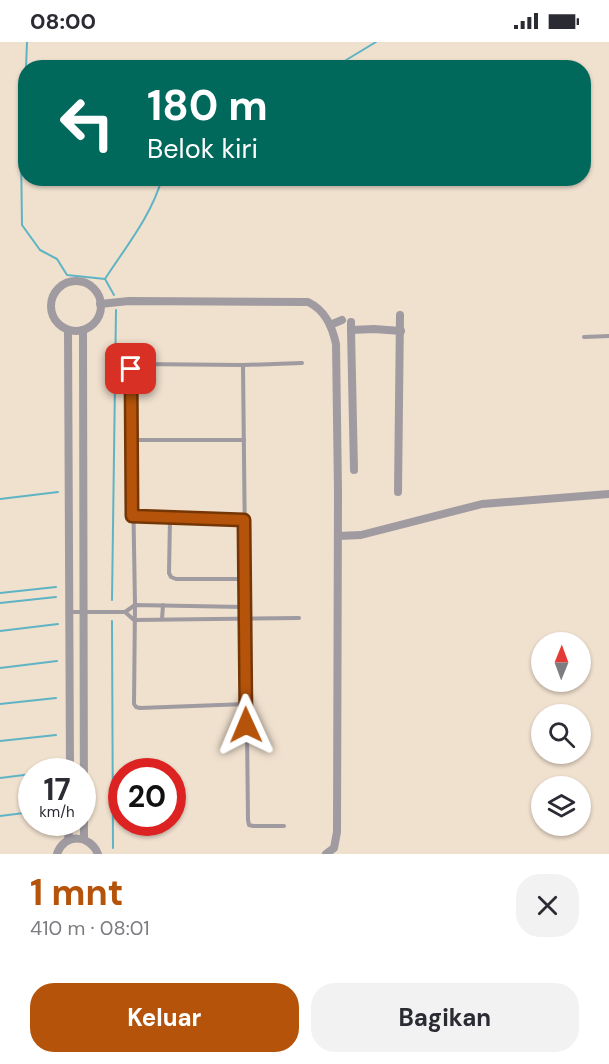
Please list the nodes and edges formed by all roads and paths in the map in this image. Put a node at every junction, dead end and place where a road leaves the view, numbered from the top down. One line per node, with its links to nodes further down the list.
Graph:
1 (100, 304): 4 (street); 5 (street); 6 (street)
2 (400, 315): 7 (street)
3 (348, 324): 4 (street); 7 (street); 14 (street)
4 (330, 325): 20 (street)
5 (68, 330): 6 (street); 25 (street)
6 (83, 330): 26 (street)
7 (401, 331): 15 (street)
8 (609, 336): 9 (lane)
9 (584, 337)
10 (302, 363): 11 (lane)
11 (243, 365): 12 (lane); 13 (lane)
12 (131, 440): 13 (lane); 17 (lane)
13 (244, 440): 19 (lane)
14 (354, 470)
15 (398, 492)
16 (609, 494): 20 (street)
17 (132, 516): 18 (lane); 22 (lane)
18 (170, 518): 19 (lane); 21 (lane)
19 (244, 520): 21 (lane)
20 (338, 536): 40 (street)
21 (245, 579): 24 (lane)
22 (135, 605): 23 (lane); 27 (lane); 31 (lane)
23 (163, 605): 24 (lane); 30 (lane)
24 (244, 607): 28 (lane)
25 (69, 612): 26 (lane); 33 (street)
26 (84, 612): 27 (lane); 36 (street)
27 (125, 612): 31 (lane)
28 (245, 618): 29 (lane); 30 (lane); 32 (lane)
29 (299, 618)
30 (162, 619): 31 (lane)
31 (134, 620): 32 (lane)
32 (246, 704): 34 (lane)
33 (70, 758)
34 (284, 826)
35 (68, 836): 37 (street)
36 (84, 839): 37 (street); 39 (street)
37 (68, 840): 38 (street)
38 (57, 854)
39 (98, 854)
40 (326, 854)

